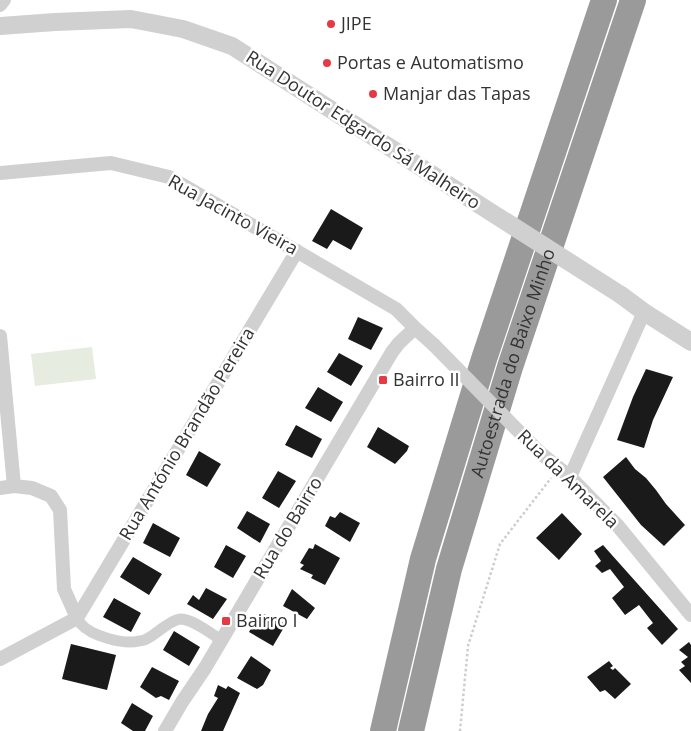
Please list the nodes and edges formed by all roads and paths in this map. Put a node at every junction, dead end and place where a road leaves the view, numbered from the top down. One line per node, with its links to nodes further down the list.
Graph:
1 (4, 0): 4 (street)
2 (604, 0): 20 (highway, Autoestrada do Baixo Minho)
3 (633, 0): 21 (highway, Autoestrada do Baixo Minho)
4 (0, 5)
5 (0, 26): 8 (street, Rua Doutor Edgardo Sá Malheiro, bridge)
6 (0, 174): 7 (street, Rua Jacinto Vieira)
7 (296, 251): 9 (street, Rua Jacinto Vieira); 16 (street, Rua António Brandão Pereira)
8 (644, 312): 11 (street, Rua Doutor Edgardo Sá Malheiro); 12 (street)
9 (415, 328): 12 (street, Rua da Amarela, bridge); 17 (street, Rua do Bairro)
10 (0, 336): 13 (street)
11 (691, 342)
12 (565, 472): 15 (street, Rua da Amarela); 22 (path)
13 (14, 486): 14 (street); 16 (street)
14 (0, 488)
15 (691, 615)
16 (77, 618): 17 (street); 18 (street)
17 (222, 640): 19 (street, Rua do Bairro)
18 (0, 659)
19 (165, 731)
20 (383, 731)
21 (411, 731)
22 (460, 731)

